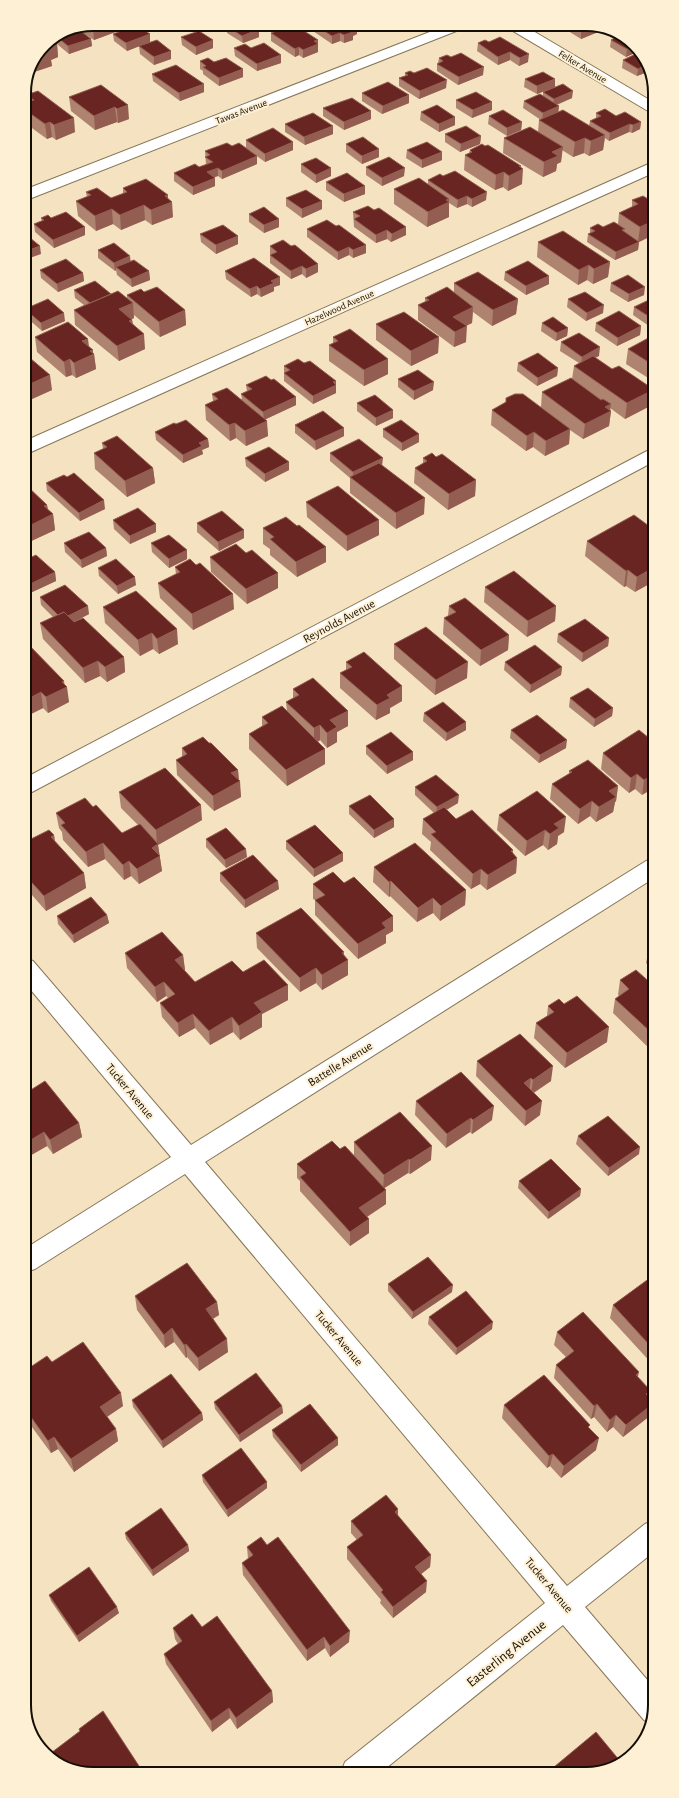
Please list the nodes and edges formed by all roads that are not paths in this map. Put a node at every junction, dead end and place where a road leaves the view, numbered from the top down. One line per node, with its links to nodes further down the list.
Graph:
1 (444, 31): 5 (street, Tawas Avenue)
2 (523, 31): 3 (street, Felker Avenue)
3 (648, 105)
4 (648, 169): 6 (street, Hazelwood Avenue)
5 (31, 193)
6 (31, 445)
7 (648, 458): 8 (street, Reynolds Avenue)
8 (31, 783)
9 (648, 871): 11 (street, Battelle Avenue)
10 (31, 973): 11 (street, Tucker Avenue)
11 (188, 1160): 12 (street, Battelle Avenue); 14 (street, Tucker Avenue)
12 (31, 1259)
13 (648, 1539): 14 (street, Easterling Avenue)
14 (566, 1605): 15 (street, Tucker Avenue); 16 (street, Easterling Avenue)
15 (648, 1703)
16 (364, 1767)

